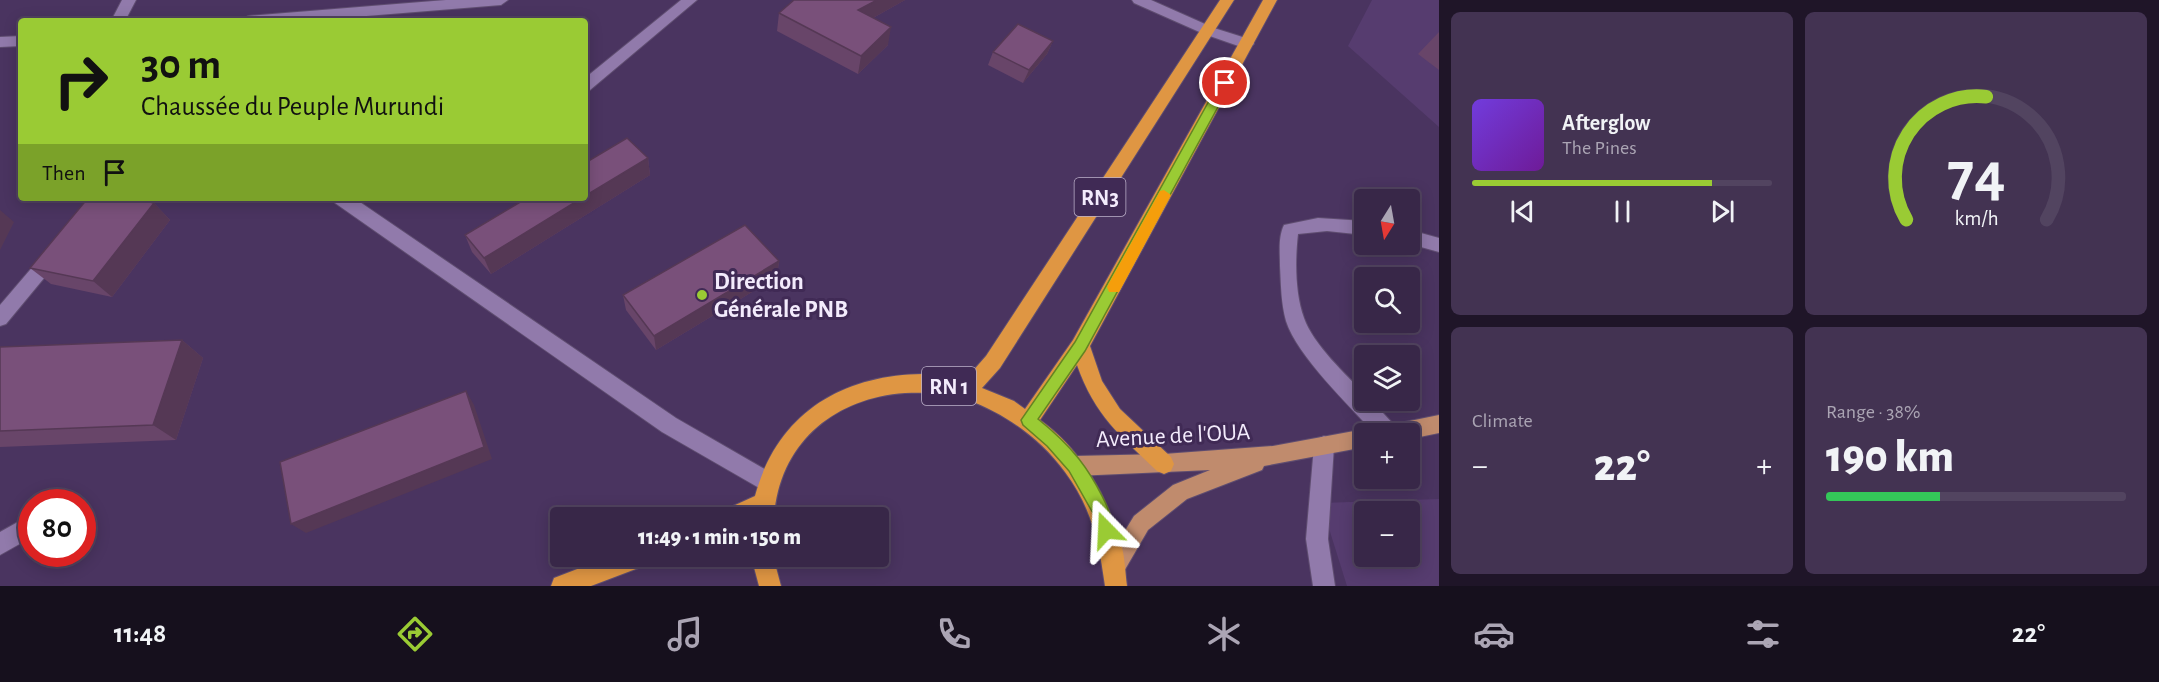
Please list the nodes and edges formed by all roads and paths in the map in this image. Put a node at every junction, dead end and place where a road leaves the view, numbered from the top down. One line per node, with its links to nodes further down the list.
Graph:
1 (129, 0): 7 (street)
2 (501, 0): 8 (street)
3 (690, 0): 13 (street)
4 (1139, 0): 9 (street)
5 (1227, 0): 9 (highway, RN3)
6 (1270, 0): 12 (highway, RN3)
7 (120, 18)
8 (284, 18)
9 (1209, 31): 12 (street); 21 (highway, RN3)
10 (18, 40): 11 (street)
11 (0, 42)
12 (1247, 44): 20 (highway, RN3)
13 (588, 84)
14 (345, 201): 31 (street)
15 (1354, 226): 23 (street)
16 (1420, 240): 18 (street)
17 (62, 244): 19 (street)
18 (1439, 245)
19 (0, 318)
20 (1080, 346): 22 (highway, RN3); 29 (highway)
21 (968, 390): 22 (highway, RN 1); 31 (highway, RN 1)
22 (1028, 420): 30 (highway, RN 1)
23 (1380, 423)
24 (1439, 424): 25 (main road)
25 (1420, 428)
26 (1354, 440): 27 (main road, Avenue de l'OUA)
27 (1324, 446): 28 (main road, Avenue de l'OUA); 39 (street)
28 (1273, 456): 29 (main road, Avenue de l'OUA); 36 (main road, Avenue de l'OUA)
29 (1164, 464): 30 (main road, Avenue de l'OUA)
30 (1075, 466): 36 (highway, RN 1)
31 (765, 501)
32 (18, 533): 33 (street)
33 (0, 544)
34 (612, 567): 37 (highway)
35 (765, 567): 38 (highway)
36 (1116, 576)
37 (562, 586)
38 (770, 586)
39 (1324, 586)

